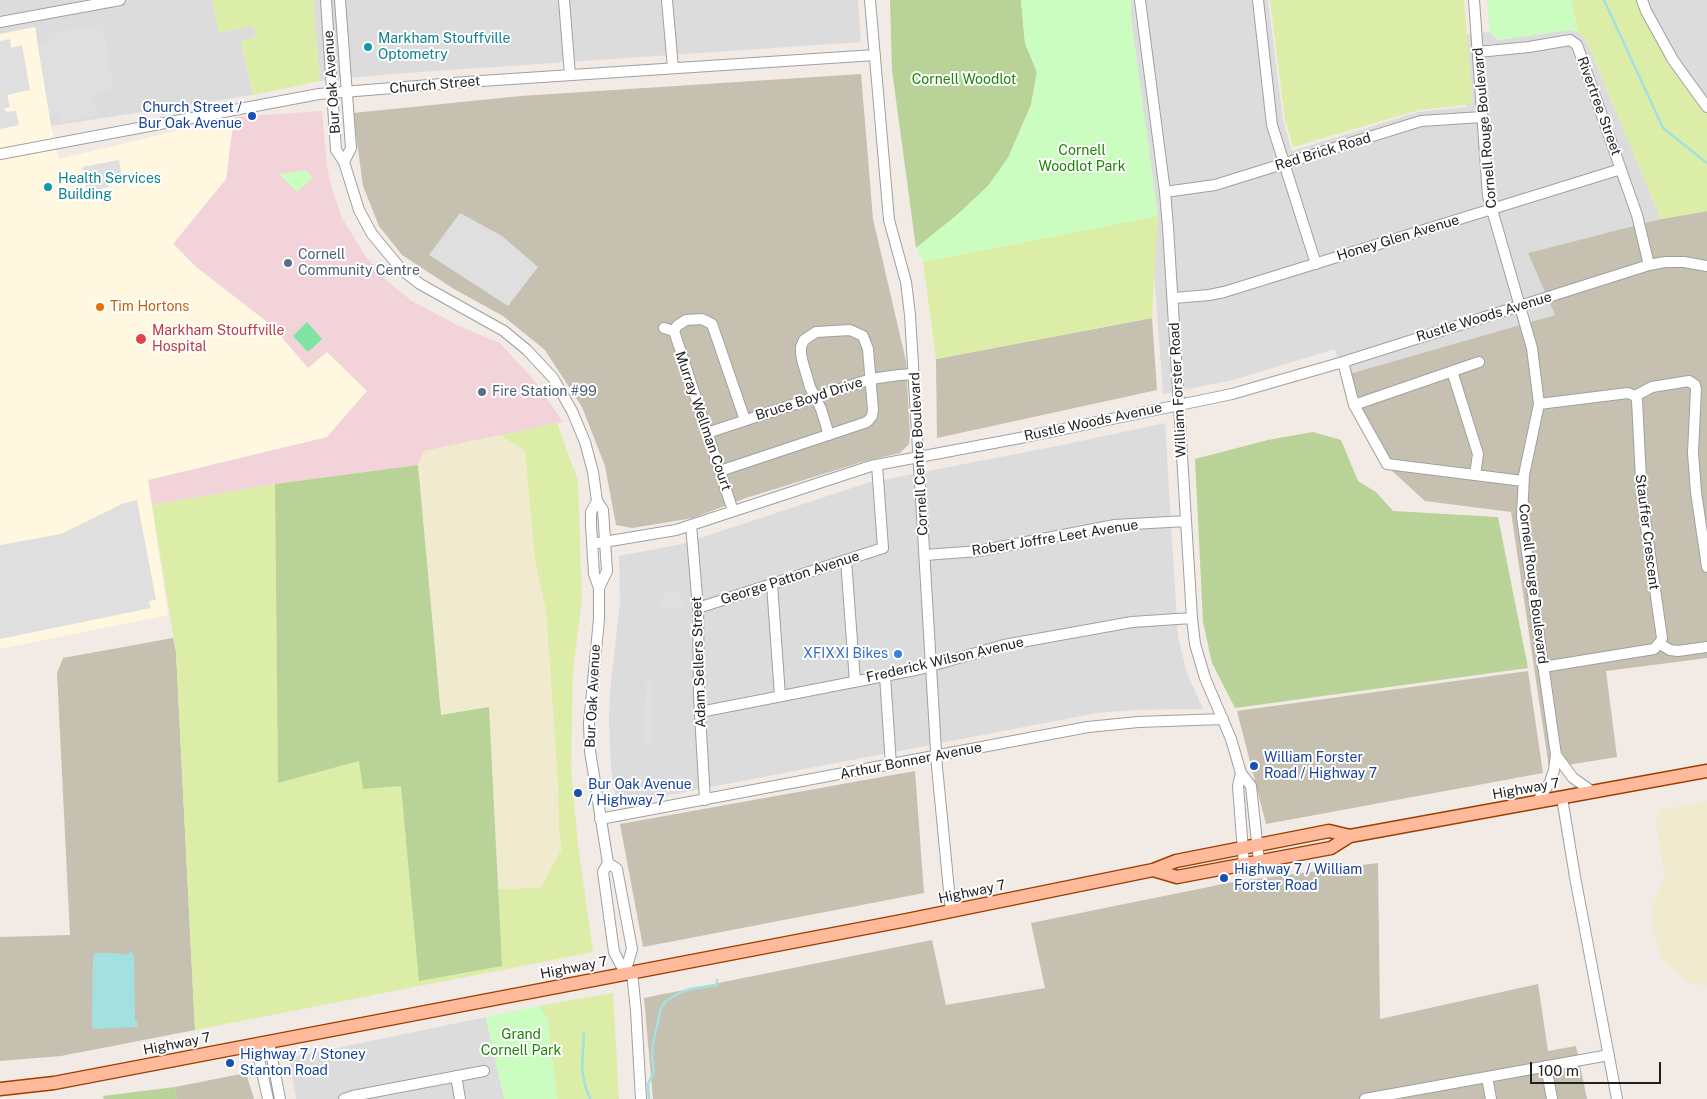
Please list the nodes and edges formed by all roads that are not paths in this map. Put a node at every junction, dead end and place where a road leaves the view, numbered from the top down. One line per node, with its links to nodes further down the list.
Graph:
1 (117, 0): 11 (street)
2 (326, 0): 17 (street, Bur Oak Avenue)
3 (340, 0): 16 (street, Bur Oak Avenue)
4 (564, 0): 15 (street)
5 (667, 0): 14 (street)
6 (870, 0): 13 (street, Cornell Centre Boulevard)
7 (1140, 0): 24 (street, William Forster Road)
8 (1258, 0): 22 (street)
9 (1474, 0): 12 (street, Cornell Rouge Boulevard)
10 (1642, 0): 18 (street)
11 (0, 22)
12 (1478, 52): 19 (street, Cornell Rouge Boulevard); 23 (street, Rivertree Street)
13 (875, 56): 14 (street, Church Street); 34 (street, Cornell Centre Boulevard)
14 (673, 68): 15 (street, Church Street)
15 (570, 75): 16 (street, Church Street)
16 (346, 92): 17 (street, Church Street); 21 (street, Bur Oak Avenue)
17 (332, 93): 20 (street, Church Street); 21 (street, Bur Oak Avenue)
18 (1707, 107)
19 (1482, 117): 22 (street, Red Brick Road); 25 (street, Cornell Rouge Boulevard)
20 (0, 154)
21 (344, 162): 49 (street, Bur Oak Avenue)
22 (1285, 163): 24 (street, Red Brick Road); 26 (street)
23 (1621, 169): 25 (street, Honey Glen Avenue); 27 (street, Rivertree Street)
24 (1165, 192): 29 (street, William Forster Road)
25 (1491, 209): 26 (street, Honey Glen Avenue); 30 (street, Cornell Rouge Boulevard)
26 (1316, 264): 29 (street, Honey Glen Avenue)
27 (1649, 265): 28 (street, Rustle Woods Avenue); 30 (street, Rustle Woods Avenue)
28 (1707, 266)
29 (1174, 298): 38 (street, William Forster Road)
30 (1520, 306): 31 (street, Rustle Woods Avenue); 39 (street, Cornell Rouge Boulevard)
31 (1343, 362): 38 (street, Rustle Woods Avenue); 40 (street)
32 (1479, 362): 33 (street)
33 (1452, 371): 40 (street); 47 (street)
34 (914, 374): 35 (street, Bruce Boyd Drive); 44 (street, Cornell Centre Boulevard)
35 (871, 380): 37 (street, Bruce Boyd Drive); 37 (street); 43 (street)
36 (1635, 396): 39 (street); 57 (street); 62 (street, Stauffer Crescent)
37 (815, 397): 41 (street, Bruce Boyd Drive); 43 (street)
38 (1179, 404): 44 (street, Rustle Woods Avenue); 51 (street, William Forster Road)
39 (1539, 404): 48 (street, Cornell Rouge Boulevard)
40 (1354, 405): 47 (street)
41 (745, 420): 42 (street, Bruce Boyd Drive); 42 (street, Murray Wellman Court)
42 (707, 433): 46 (street, Murray Wellman Court)
43 (829, 435): 46 (street)
44 (918, 458): 45 (street, Rustle Woods Avenue); 55 (street, Cornell Centre Boulevard)
45 (877, 465): 50 (street, Rustle Woods Avenue); 56 (street, George Patton Avenue)
46 (720, 471): 50 (street, Murray Wellman Court)
47 (1475, 475): 48 (street)
48 (1523, 481): 65 (street, Cornell Rouge Boulevard)
49 (597, 501): 53 (street, Bur Oak Avenue); 54 (street, Bur Oak Avenue)
50 (733, 511): 52 (street, Rustle Woods Avenue)
51 (1186, 522): 55 (street, Robert Joffre Leet Avenue); 61 (street, William Forster Road)
52 (691, 525): 53 (street, Rustle Woods Avenue); 60 (street, Adam Sellers Street)
53 (606, 543): 54 (street, Rustle Woods Avenue); 59 (street, Bur Oak Avenue)
54 (592, 544): 59 (street, Bur Oak Avenue)
55 (925, 555): 64 (street, Cornell Centre Boulevard)
56 (846, 560): 58 (street, George Patton Avenue); 67 (street)
57 (1707, 567)
58 (772, 584): 60 (street, George Patton Avenue); 68 (street)
59 (599, 588): 80 (street, Bur Oak Avenue)
60 (698, 608): 69 (street, Adam Sellers Street)
61 (1192, 618): 64 (street, Frederick Wilson Avenue); 70 (street, William Forster Road)
62 (1660, 644): 63 (street); 65 (street)
63 (1707, 647)
64 (931, 666): 66 (street, Frederick Wilson Avenue); 72 (street, Cornell Centre Boulevard)
65 (1543, 667): 71 (street, Cornell Rouge Boulevard)
66 (885, 676): 67 (street, Frederick Wilson Avenue); 73 (street)
67 (854, 682): 68 (street, Frederick Wilson Avenue)
68 (780, 696): 69 (street, Frederick Wilson Avenue)
69 (700, 712): 78 (street, Adam Sellers Street)
70 (1223, 719): 72 (street, Arthur Bonner Avenue); 75 (street, William Forster Road)
71 (1556, 755): 76 (street, Cornell Rouge Boulevard); 79 (street, Cornell Rouge Boulevard)
72 (936, 756): 73 (street, Arthur Bonner Avenue); 88 (street, Cornell Centre Boulevard)
73 (891, 765): 78 (street, Arthur Bonner Avenue)
74 (1707, 770): 76 (main road, Highway 7)
75 (1241, 773): 82 (street, William Forster Road); 83 (street, William Forster Road)
76 (1593, 792): 77 (main road, Highway 7)
77 (1562, 798): 79 (main road, Highway 7); 91 (street)
78 (705, 800): 80 (street, Arthur Bonner Avenue)
79 (1537, 802): 81 (main road, Highway 7)
80 (600, 819): 85 (street, Bur Oak Avenue)
81 (1350, 836): 82 (main road, Highway 7); 84 (main road, Highway 7)
82 (1257, 845): 83 (main road, Highway 7); 84 (street, William Forster Road)
83 (1243, 848): 86 (street, William Forster Road); 87 (main road, Highway 7)
84 (1259, 861): 86 (main road, Highway 7)
85 (608, 863): 89 (street, Bur Oak Avenue); 89 (street, Bur Oak Avenue)
86 (1244, 864): 87 (main road, Highway 7)
87 (1153, 870): 88 (main road, Highway 7)
88 (951, 911): 89 (main road, Highway 7)
89 (628, 973): 90 (main road, Highway 7); 101 (street, Bur Oak Avenue)
90 (262, 1044): 96 (main road, Highway 7); 97 (street); 98 (street)
91 (1610, 1054): 92 (street); 105 (street)
92 (1546, 1066): 95 (street); 104 (street)
93 (484, 1071): 94 (street)
94 (456, 1076): 99 (street); 100 (street)
95 (1487, 1077): 102 (street); 103 (street)
96 (0, 1089)
97 (268, 1099)
98 (280, 1099)
99 (344, 1099)
100 (460, 1099)
101 (641, 1099)
102 (1365, 1099)
103 (1492, 1099)
104 (1552, 1099)
105 (1617, 1099)

